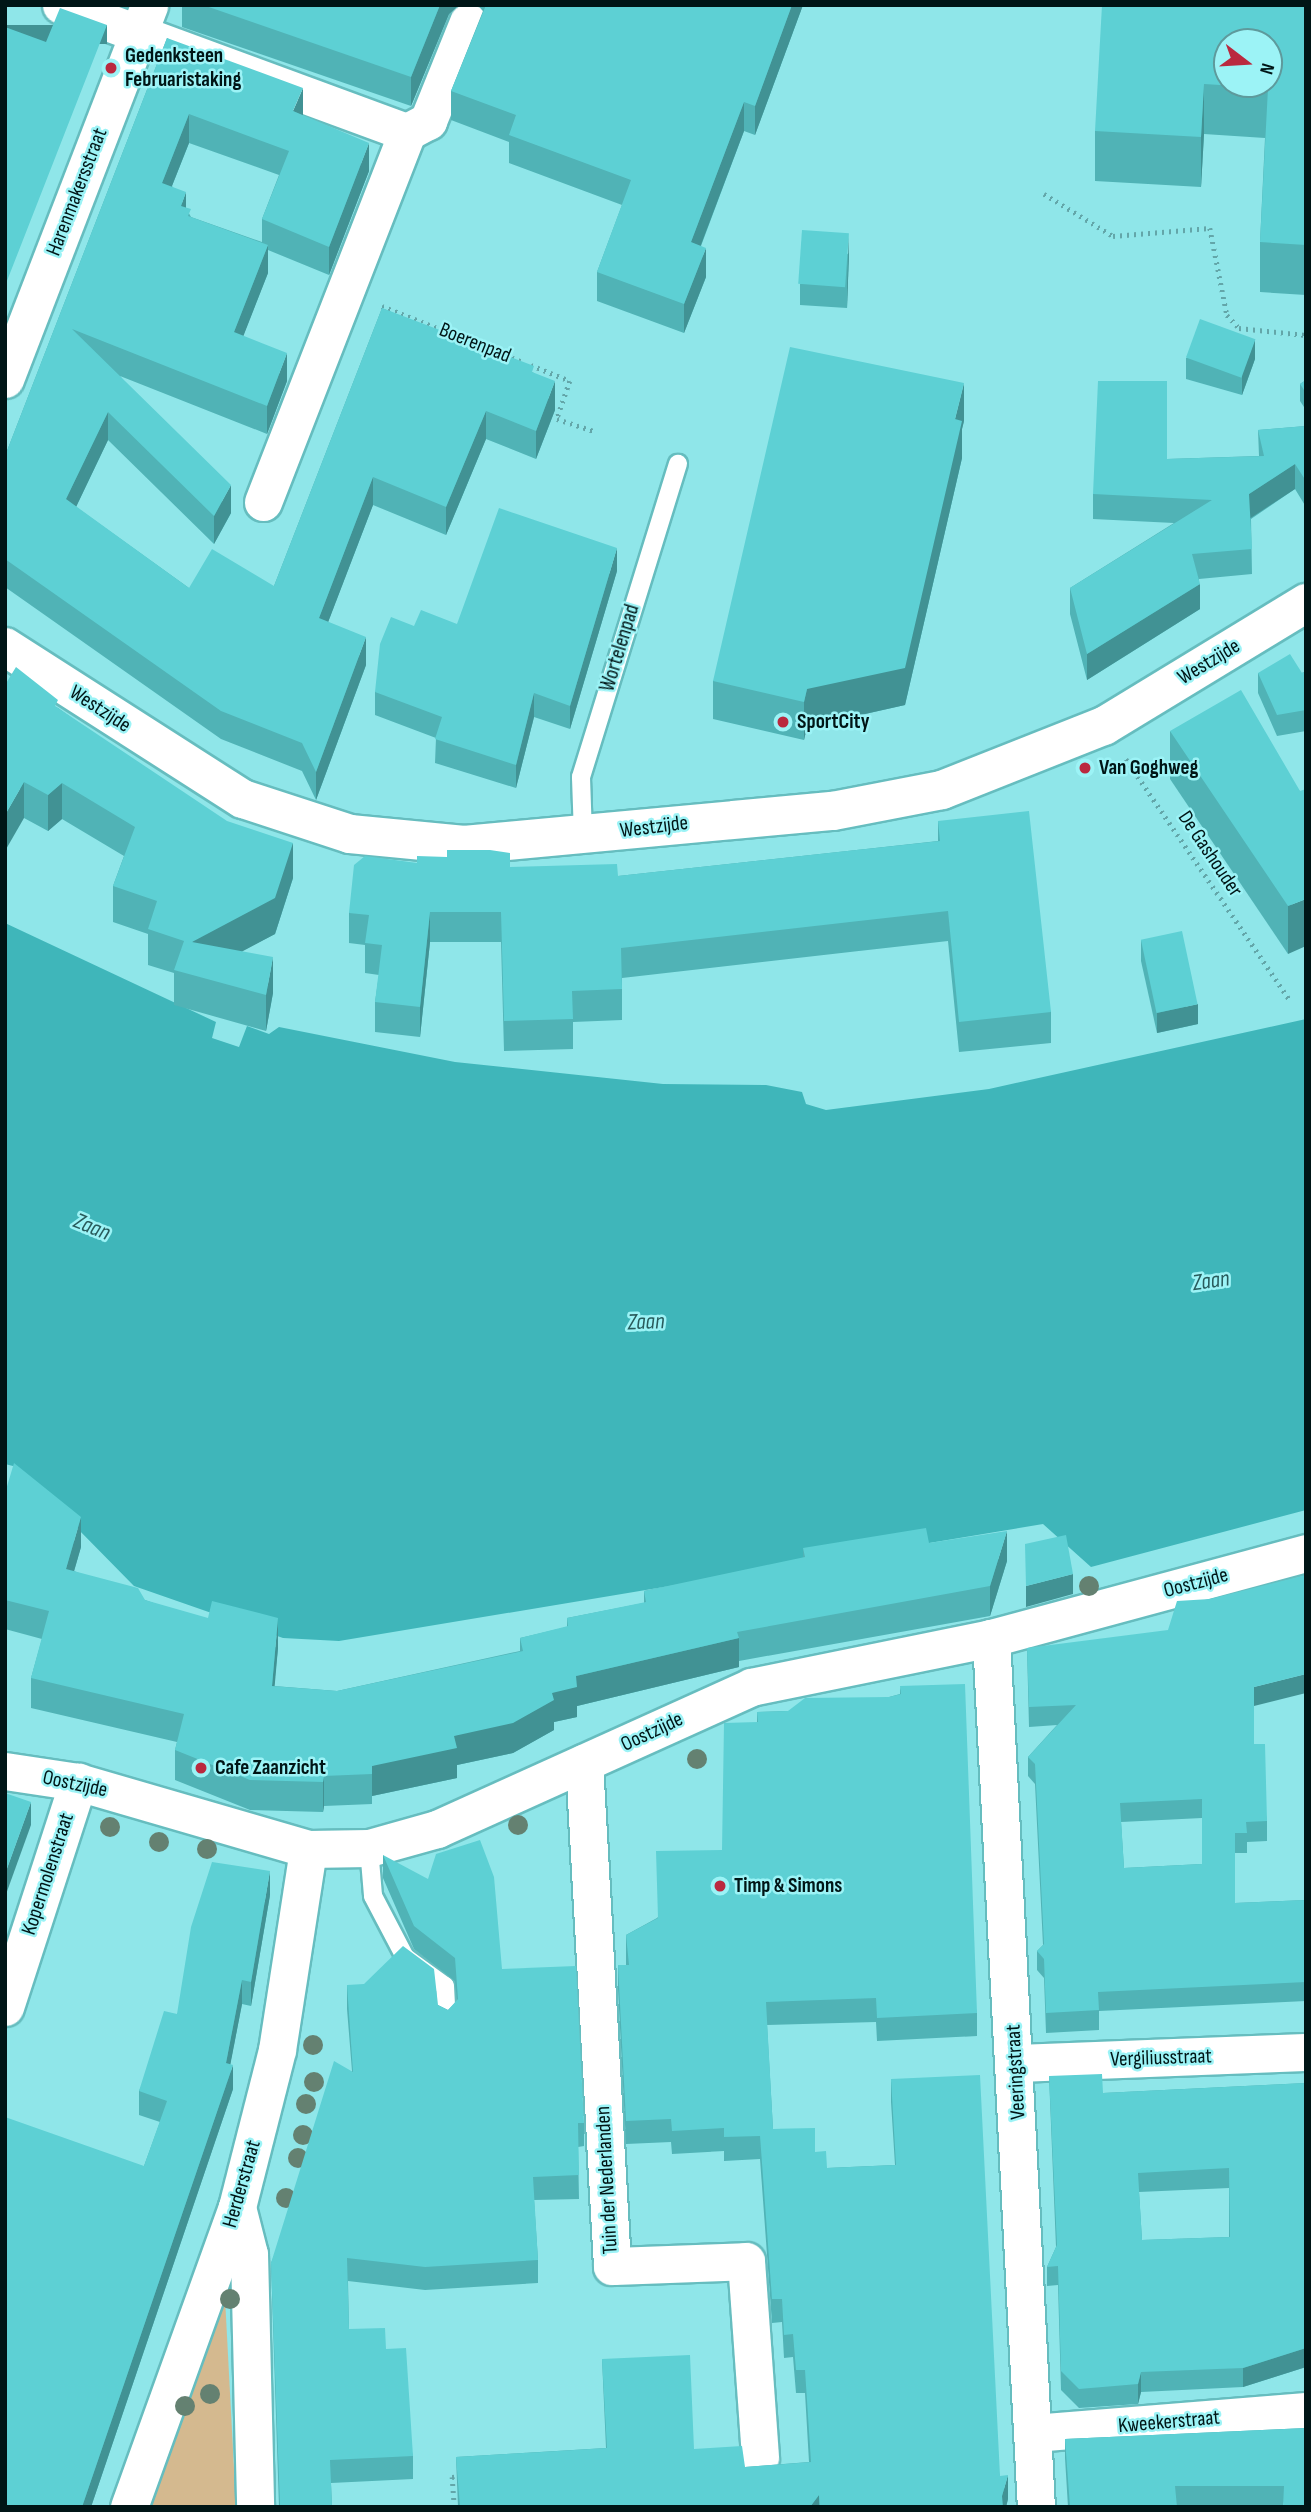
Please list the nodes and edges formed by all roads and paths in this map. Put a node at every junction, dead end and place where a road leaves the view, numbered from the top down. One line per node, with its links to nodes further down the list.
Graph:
1 (61, 5): 2 (street)
2 (143, 18): 4 (street); 8 (street, Harenmakersstraat)
3 (468, 22): 4 (street)
4 (407, 132): 6 (street)
5 (1044, 194): 7 (path)
6 (345, 292): 9 (path, Boerenpad); 11 (street)
7 (1306, 335)
8 (5, 379)
9 (595, 431)
10 (678, 464): 15 (lane, Wortelenpad)
11 (263, 502)
12 (1306, 603): 14 (street, Westzijde)
13 (5, 646): 15 (street, Westzijde)
14 (1104, 726): 15 (street, Westzijde); 16 (path, De Gashouder)
15 (583, 835)
16 (1290, 1000)
17 (1306, 1553): 18 (street, Oostzijde)
18 (991, 1638): 19 (street, Oostzijde); 27 (street, Veeringstraat)
19 (584, 1763): 22 (street, Oostzijde); 31 (street, Tuin der Nederlanden)
20 (5, 1771): 21 (street, Oostzijde)
21 (78, 1782): 23 (street, Oostzijde); 24 (street, Kopermolenstraat)
22 (369, 1848): 23 (street, Oostzijde); 25 (lane)
23 (308, 1849): 28 (street, Herderstraat)
24 (5, 2007)
25 (447, 2022)
26 (1306, 2052): 27 (street, Vergiliusstraat)
27 (1016, 2063): 30 (street, Veeringstraat)
28 (237, 2207): 33 (street, Herderstraat); 34 (street)
29 (1306, 2411): 30 (street, Kweekerstraat)
30 (1032, 2433): 36 (street, Veeringstraat)
31 (760, 2458)
32 (478, 2475): 35 (path)
33 (130, 2507)
34 (255, 2507)
35 (454, 2507)
36 (1036, 2507)

